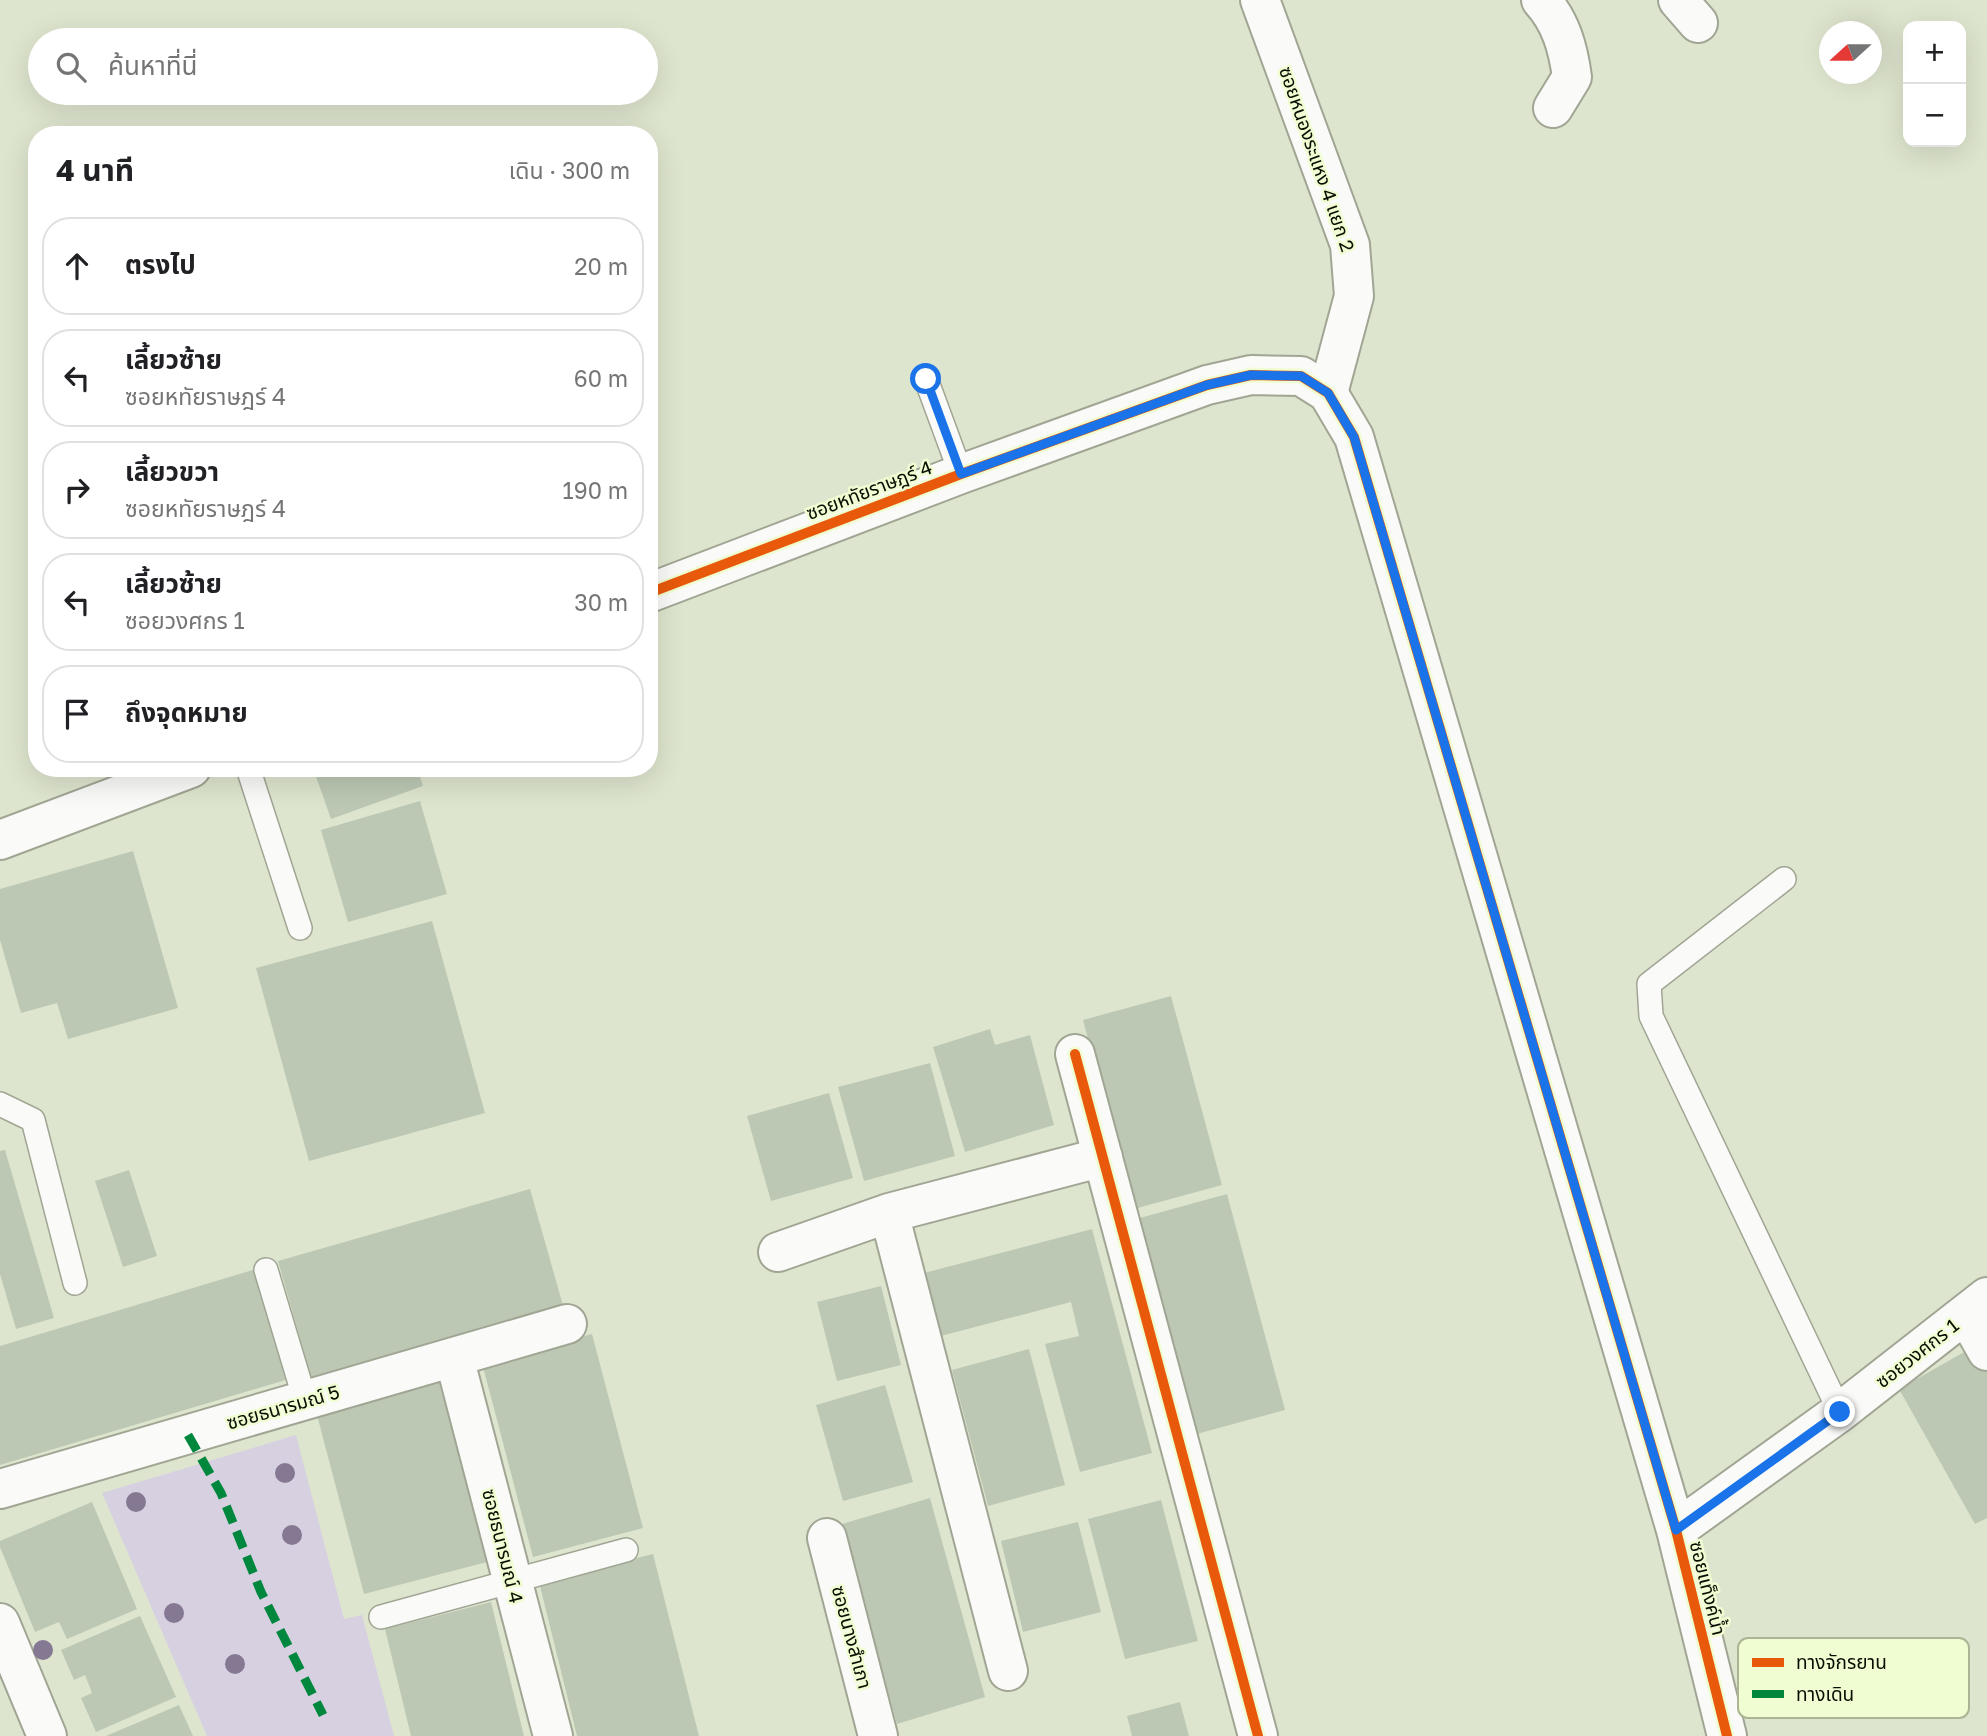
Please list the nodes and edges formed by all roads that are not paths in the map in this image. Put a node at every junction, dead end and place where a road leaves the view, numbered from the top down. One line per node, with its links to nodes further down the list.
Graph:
1 (1541, 0): 3 (street)
2 (1267, 3): 5 (street, ซอยหนองระแหง 4 แยก 2)
3 (1553, 108)
4 (926, 379): 6 (lane)
5 (1328, 393): 6 (street, ซอยหทัยราษฎร์ 4); 27 (street, ซอยหทัยราษฎร์ 4)
6 (961, 474): 7 (street, ซอยหทัยราษฎร์ 4)
7 (658, 590)
8 (167, 777): 10 (street)
9 (251, 777): 12 (lane)
10 (0, 840)
11 (1784, 879): 25 (lane)
12 (300, 928)
13 (1075, 1054): 15 (street)
14 (0, 1104): 19 (lane)
15 (1103, 1157): 16 (street); 37 (street)
16 (889, 1213): 17 (street); 33 (street)
17 (778, 1252)
18 (267, 1270): 24 (lane)
19 (75, 1283)
20 (1977, 1306): 22 (street); 25 (street, ซอยวงศกร 1)
21 (567, 1324): 23 (street, ซอยธนารมณ์ 5)
22 (1987, 1351)
23 (454, 1357): 24 (street, ซอยธนารมณ์ 5); 30 (street, ซอยธนารมณ์ 4)
24 (305, 1400): 26 (street, ซอยธนารมณ์ 5)
25 (1840, 1412): 27 (street, ซอยวงศกร 1)
26 (0, 1489)
27 (1676, 1530): 38 (street, ซอยแท็งค์น้ำ)
28 (827, 1538): 36 (street, ซอยนางสำเภา)
29 (626, 1550): 30 (lane)
30 (512, 1582): 31 (lane); 35 (street, ซอยธนารมณ์ 4)
31 (381, 1616)
32 (0, 1623): 34 (street)
33 (1008, 1671)
34 (47, 1736)
35 (552, 1736)
36 (878, 1736)
37 (1258, 1736)
38 (1727, 1736)

